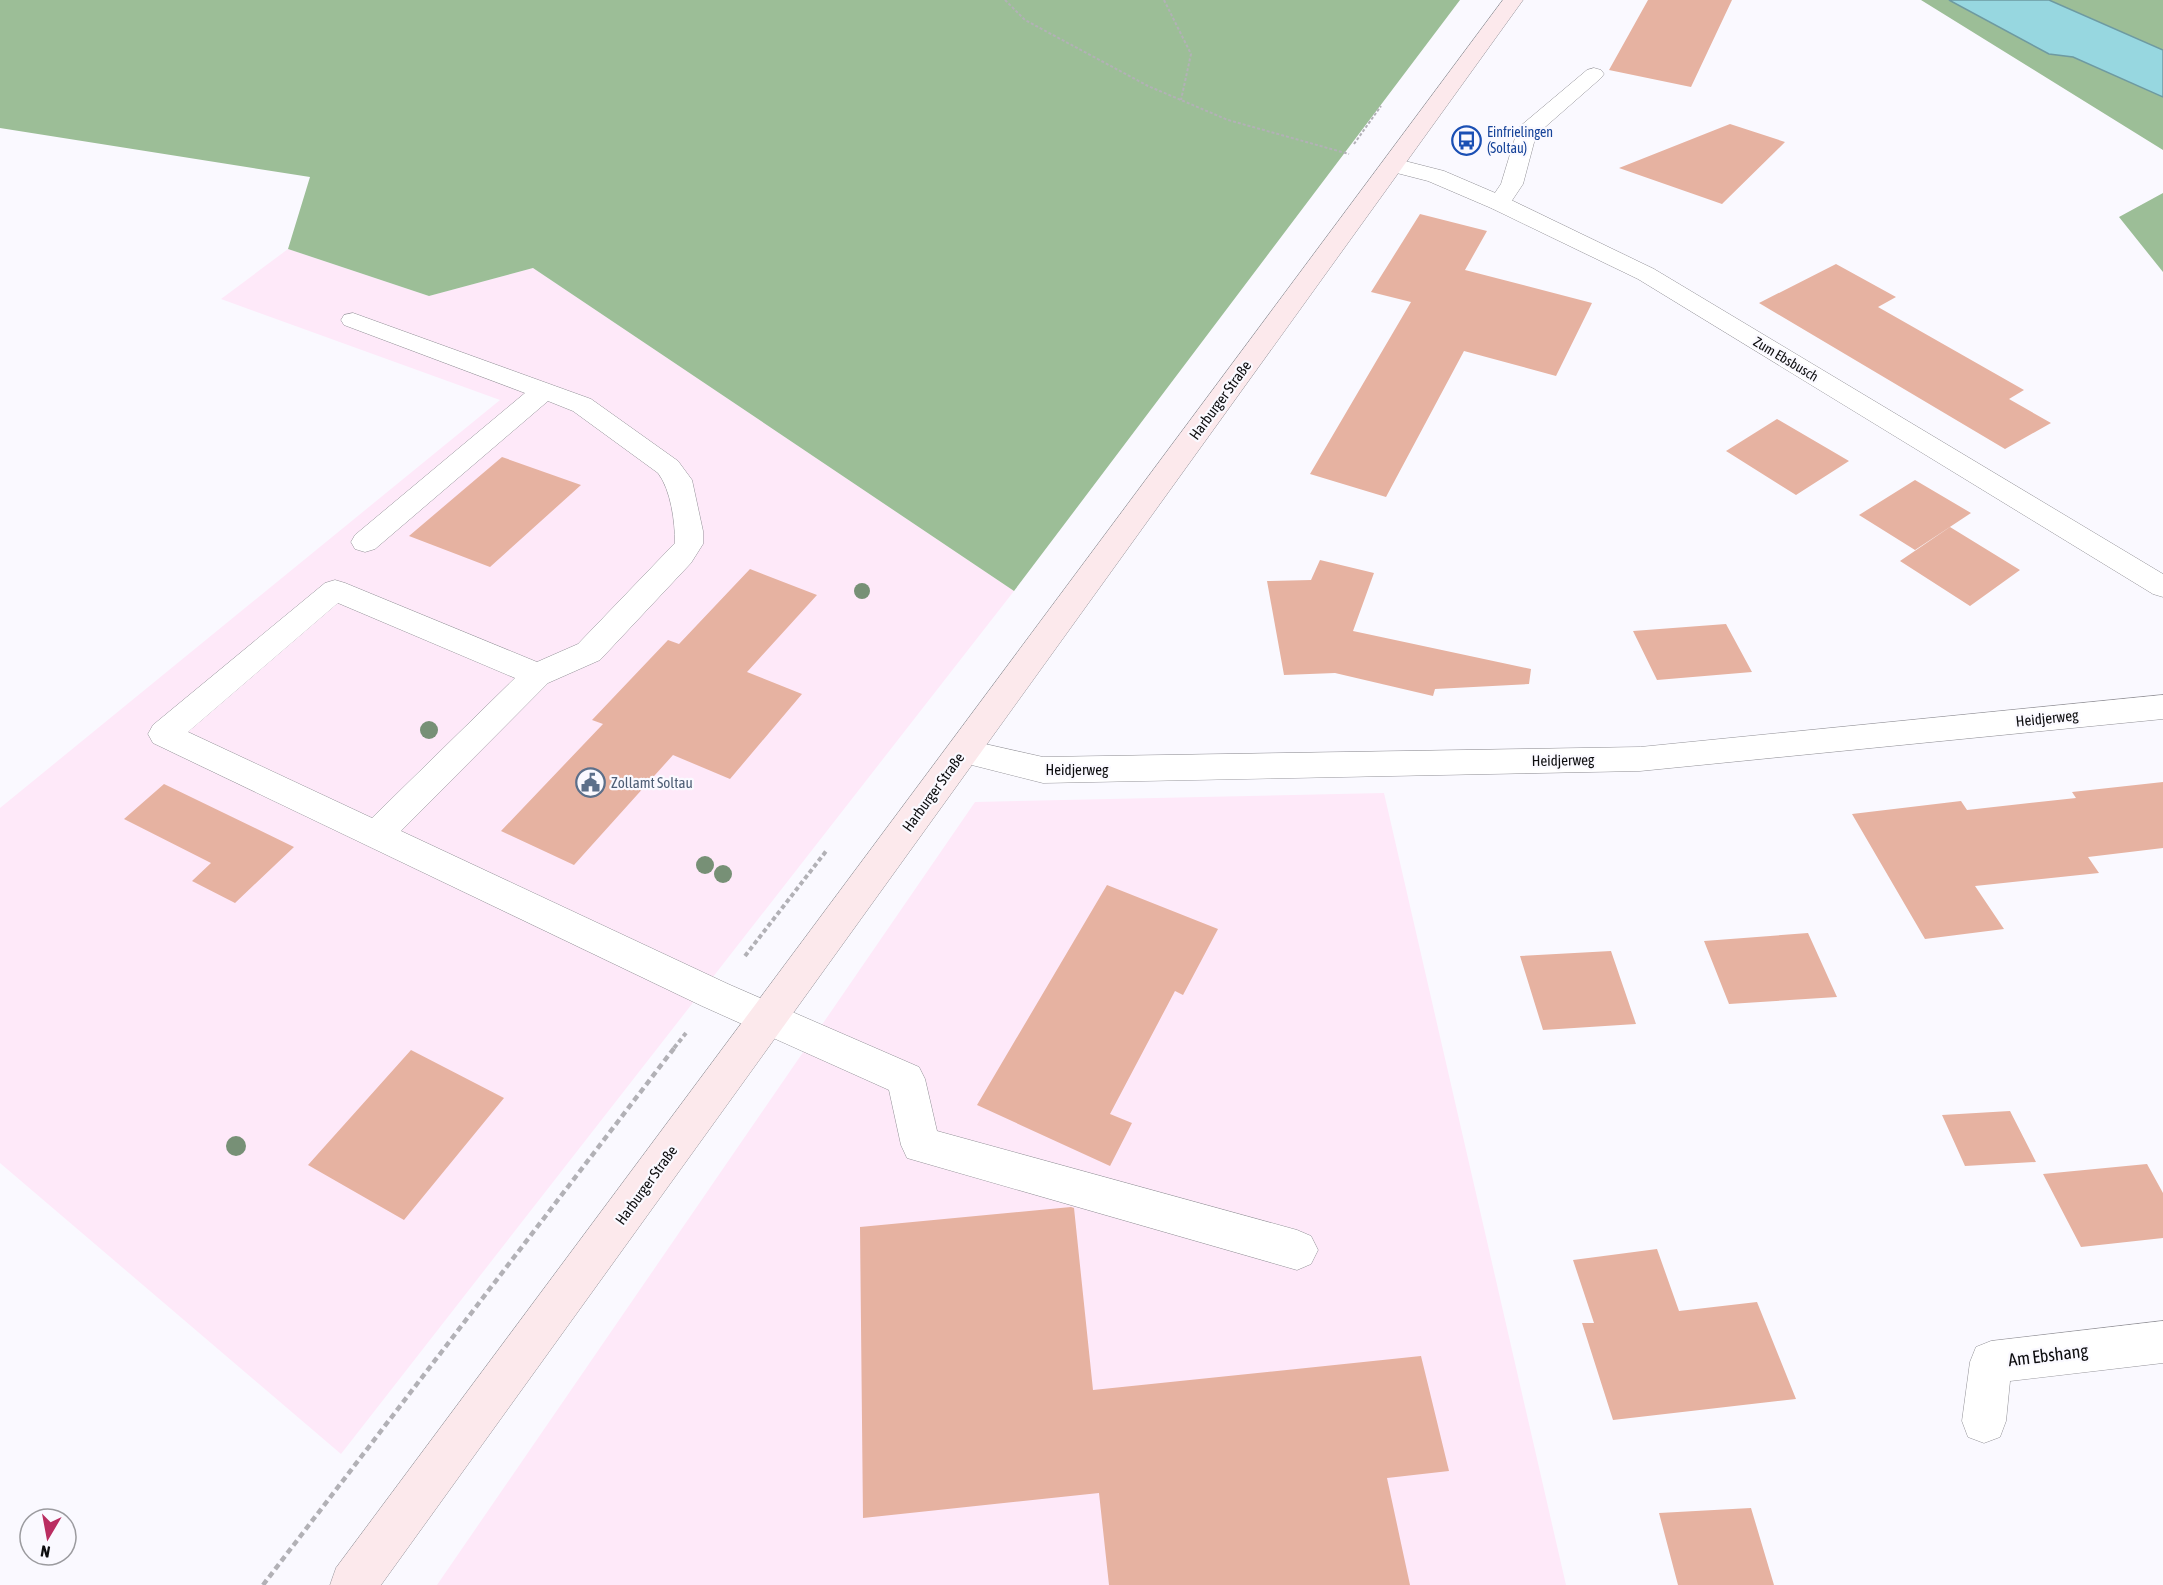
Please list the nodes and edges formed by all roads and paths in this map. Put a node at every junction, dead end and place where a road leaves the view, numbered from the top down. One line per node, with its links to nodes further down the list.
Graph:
1 (1005, 0): 5 (path)
2 (1164, 0): 5 (path)
3 (1513, 0): 7 (main road, Harburger Straße)
4 (1594, 74): 8 (street)
5 (1181, 100): 6 (path)
6 (1351, 154)
7 (1393, 165): 8 (street, Zum Ebsbusch); 15 (main road, Harburger Straße)
8 (1499, 203): 12 (street, Zum Ebsbusch)
9 (353, 320): 10 (street)
10 (545, 390): 11 (street); 13 (street)
11 (365, 542)
12 (2163, 587)
13 (537, 675): 16 (street); 16 (street)
14 (2163, 706): 15 (street, Heidjerweg)
15 (963, 751): 17 (main road, Harburger Straße)
16 (377, 834): 17 (street)
17 (767, 1019): 18 (street); 21 (main road, Harburger Straße)
18 (1297, 1250)
19 (2163, 1342): 20 (street, Am Ebshang)
20 (1984, 1421)
21 (353, 1585)

